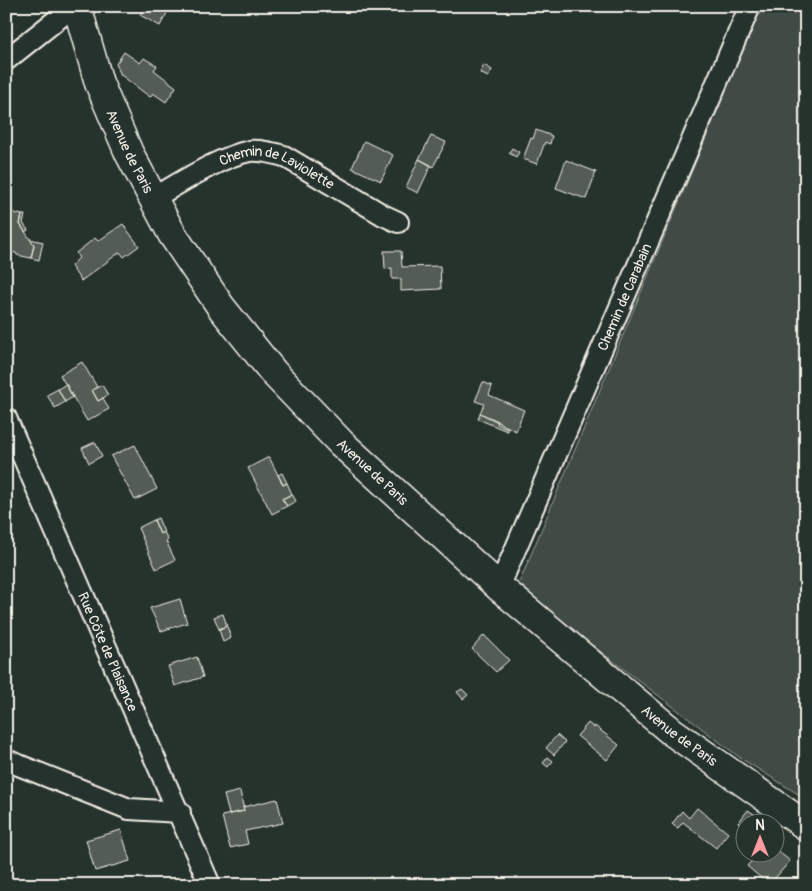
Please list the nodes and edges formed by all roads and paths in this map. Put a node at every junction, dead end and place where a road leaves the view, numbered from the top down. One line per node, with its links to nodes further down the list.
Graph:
1 (76, 6): 3 (street); 4 (main road, Avenue de Paris)
2 (750, 6): 7 (street, Chemin de Carabain)
3 (6, 60)
4 (153, 198): 5 (street, Chemin de Laviolette); 7 (main road, Avenue de Paris)
5 (398, 222)
6 (6, 418): 9 (street, Rue Côte de Plaisance)
7 (499, 587): 10 (main road, Avenue de Paris)
8 (6, 760): 9 (street)
9 (180, 812): 11 (street, Rue Côte de Plaisance)
10 (806, 826)
11 (210, 885)

